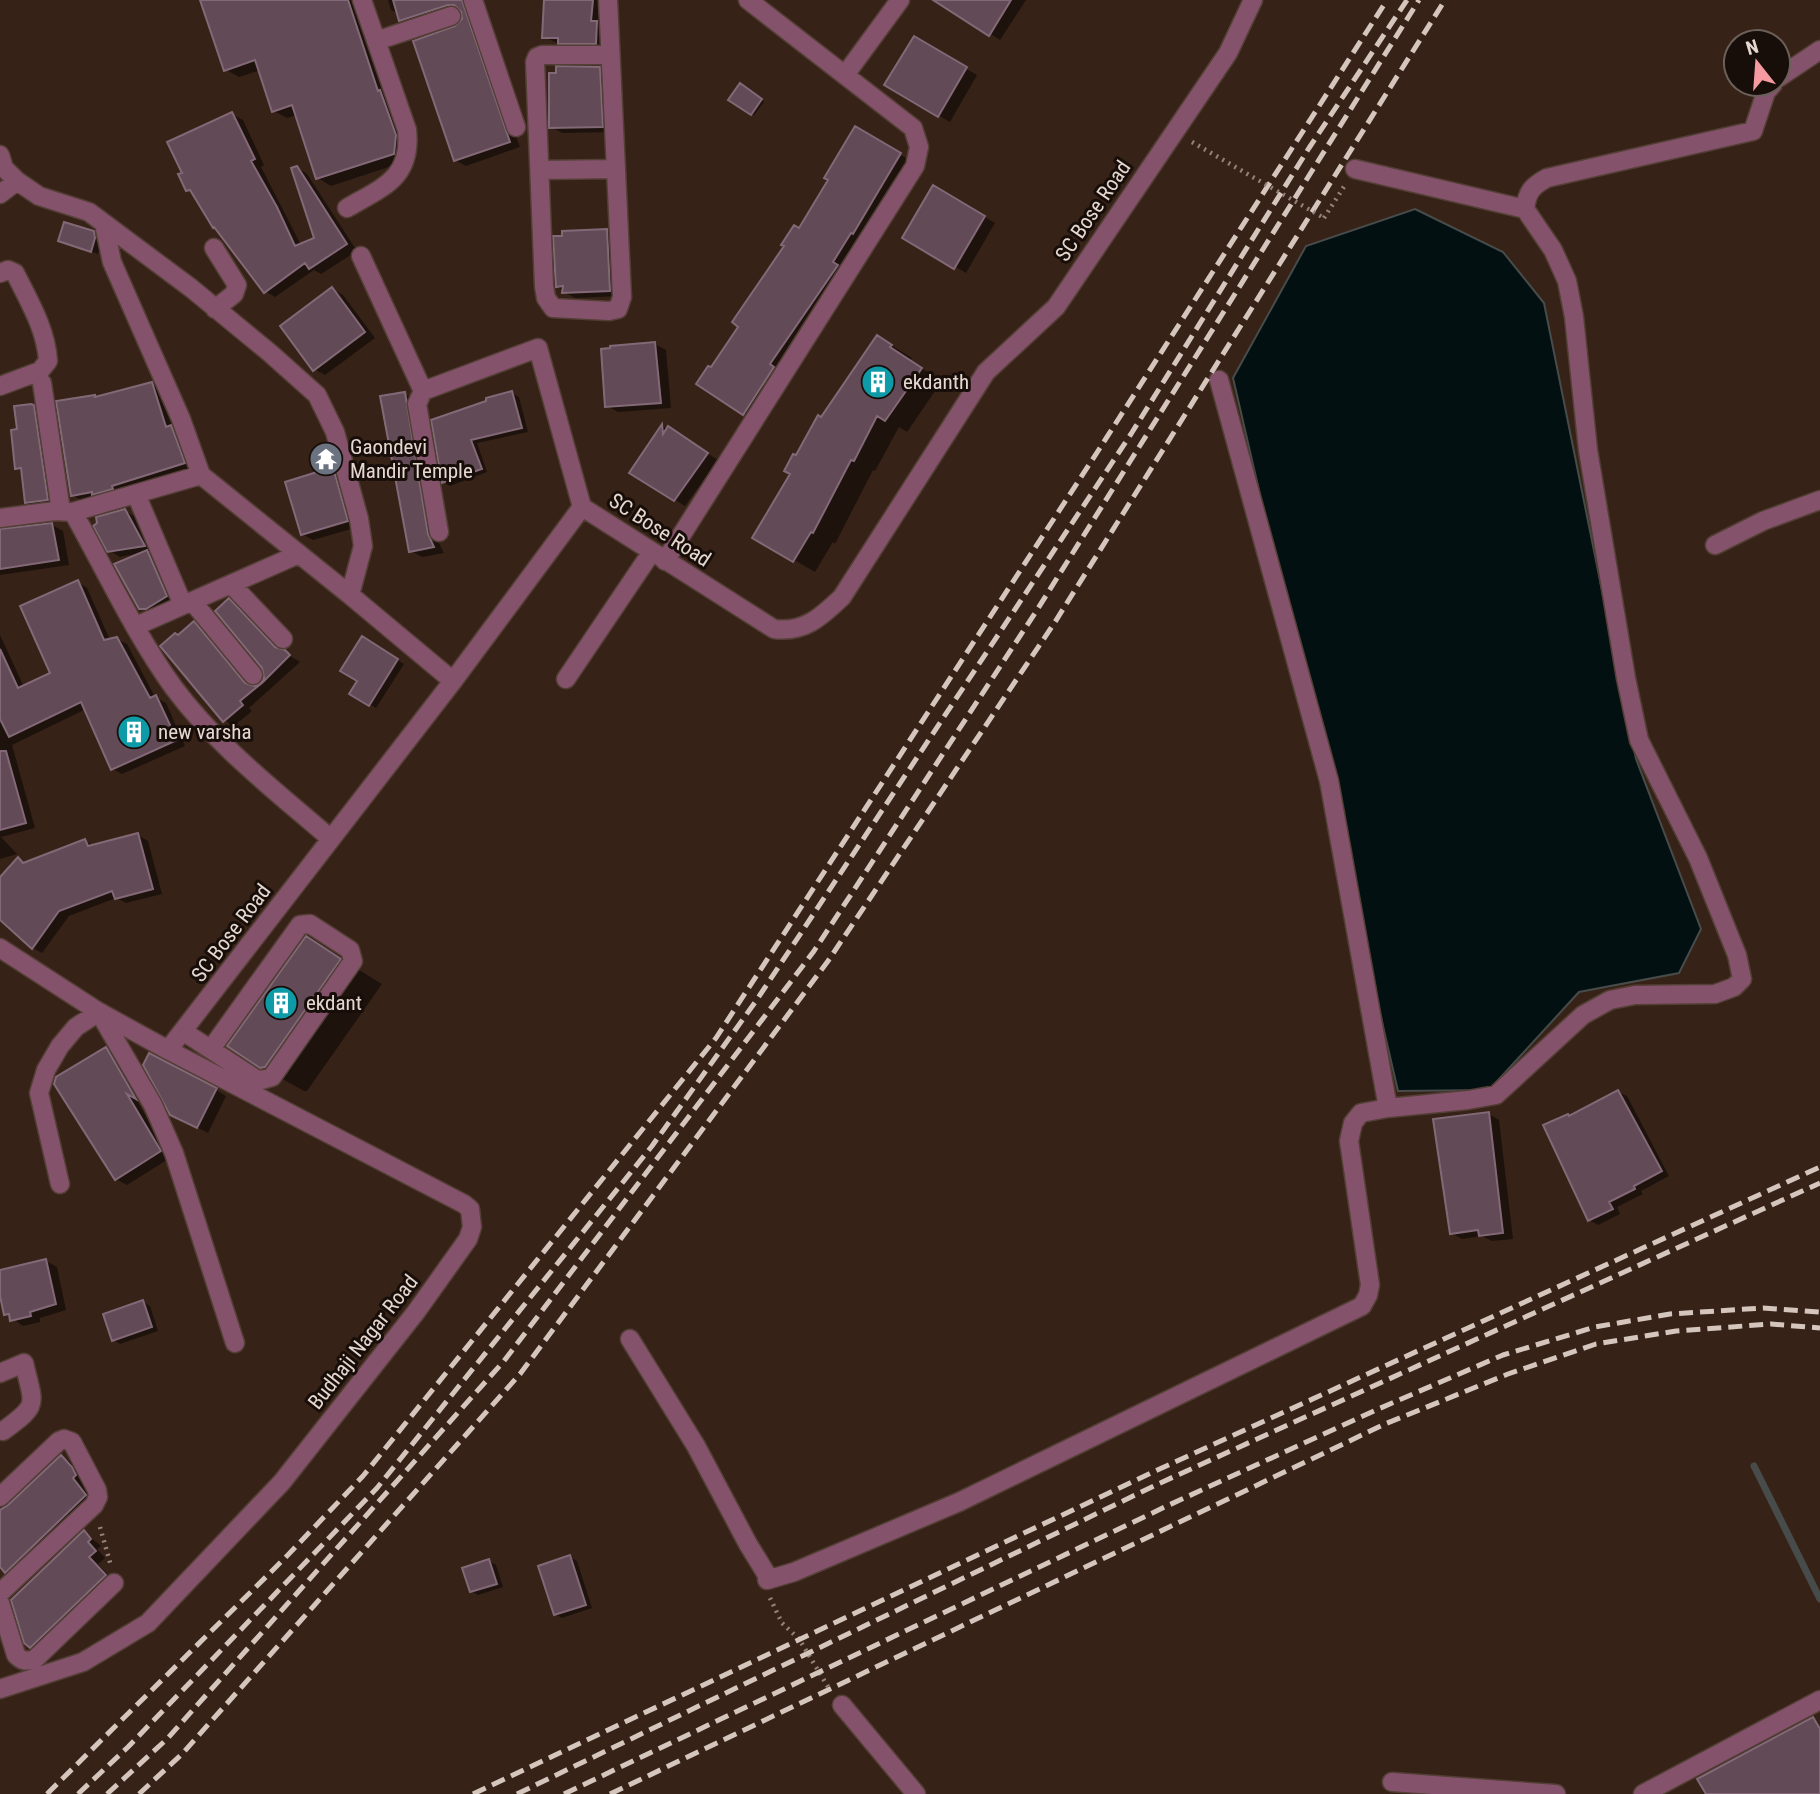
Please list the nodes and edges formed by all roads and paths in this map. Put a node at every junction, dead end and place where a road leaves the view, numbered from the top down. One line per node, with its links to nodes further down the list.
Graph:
1 (362, 0): 8 (street)
2 (473, 0): 14 (street)
3 (608, 0): 10 (street)
4 (748, 0): 12 (street)
5 (900, 0): 12 (street)
6 (1253, 0): 42 (street, SC Bose Road)
7 (451, 16): 8 (street)
8 (376, 41): 22 (street)
9 (1820, 50): 11 (street)
10 (610, 55): 17 (street); 19 (street)
11 (1792, 69)
12 (845, 75): 42 (street)
13 (1764, 98): 23 (street)
14 (516, 127)
15 (1192, 142): 18 (path, bridge)
16 (0, 155): 20 (street)
17 (616, 169): 19 (street); 19 (street)
18 (1355, 169): 23 (street)
19 (540, 170)
20 (17, 181): 21 (street); 24 (street)
21 (0, 194)
22 (347, 208)
23 (1525, 209): 57 (street)
24 (104, 224): 28 (street); 33 (street)
25 (214, 248): 28 (street)
26 (361, 256): 32 (street)
27 (0, 273): 31 (street)
28 (215, 309): 44 (street)
29 (1219, 380): 57 (street)
30 (42, 383): 37 (street)
31 (0, 386)
32 (423, 391): 36 (street); 39 (street)
33 (201, 475): 34 (street); 41 (street)
34 (136, 494): 37 (street); 45 (street)
35 (1820, 500): 40 (street)
36 (582, 507): 42 (street, SC Bose Road); 50 (street, SC Bose Road)
37 (67, 512): 38 (street); 46 (street)
38 (0, 518)
39 (439, 532)
40 (1715, 545)
41 (299, 554): 43 (street); 44 (street)
42 (658, 557): 49 (street)
43 (231, 584): 45 (street); 47 (street)
44 (350, 595): 50 (street)
45 (188, 603): 46 (street); 48 (street)
46 (136, 626): 51 (street)
47 (283, 639)
48 (253, 675)
49 (566, 679)
50 (453, 681): 51 (street, SC Bose Road)
51 (331, 839): 54 (street, SC Bose Road)
52 (0, 948): 53 (street)
53 (99, 1012): 56 (street); 58 (street); 60 (street)
54 (184, 1032): 55 (street); 56 (street, SC Bose Road)
55 (211, 1049): 55 (street)
56 (169, 1050): 69 (street, Budhaji Nagar Road)
57 (1388, 1108): 65 (street)
58 (60, 1184)
59 (630, 1339): 65 (street)
60 (235, 1343)
61 (0, 1373): 62 (street)
62 (1, 1432)
63 (0, 1497): 64 (street)
64 (94, 1506): 66 (path); 67 (street)
65 (768, 1580): 71 (path)
66 (114, 1584): 68 (street)
67 (0, 1593)
68 (0, 1603)
69 (0, 1689)
70 (1820, 1700): 75 (street)
71 (842, 1705): 73 (street)
72 (1392, 1782): 74 (street)
73 (916, 1794)
74 (1556, 1794)
75 (1643, 1794)

